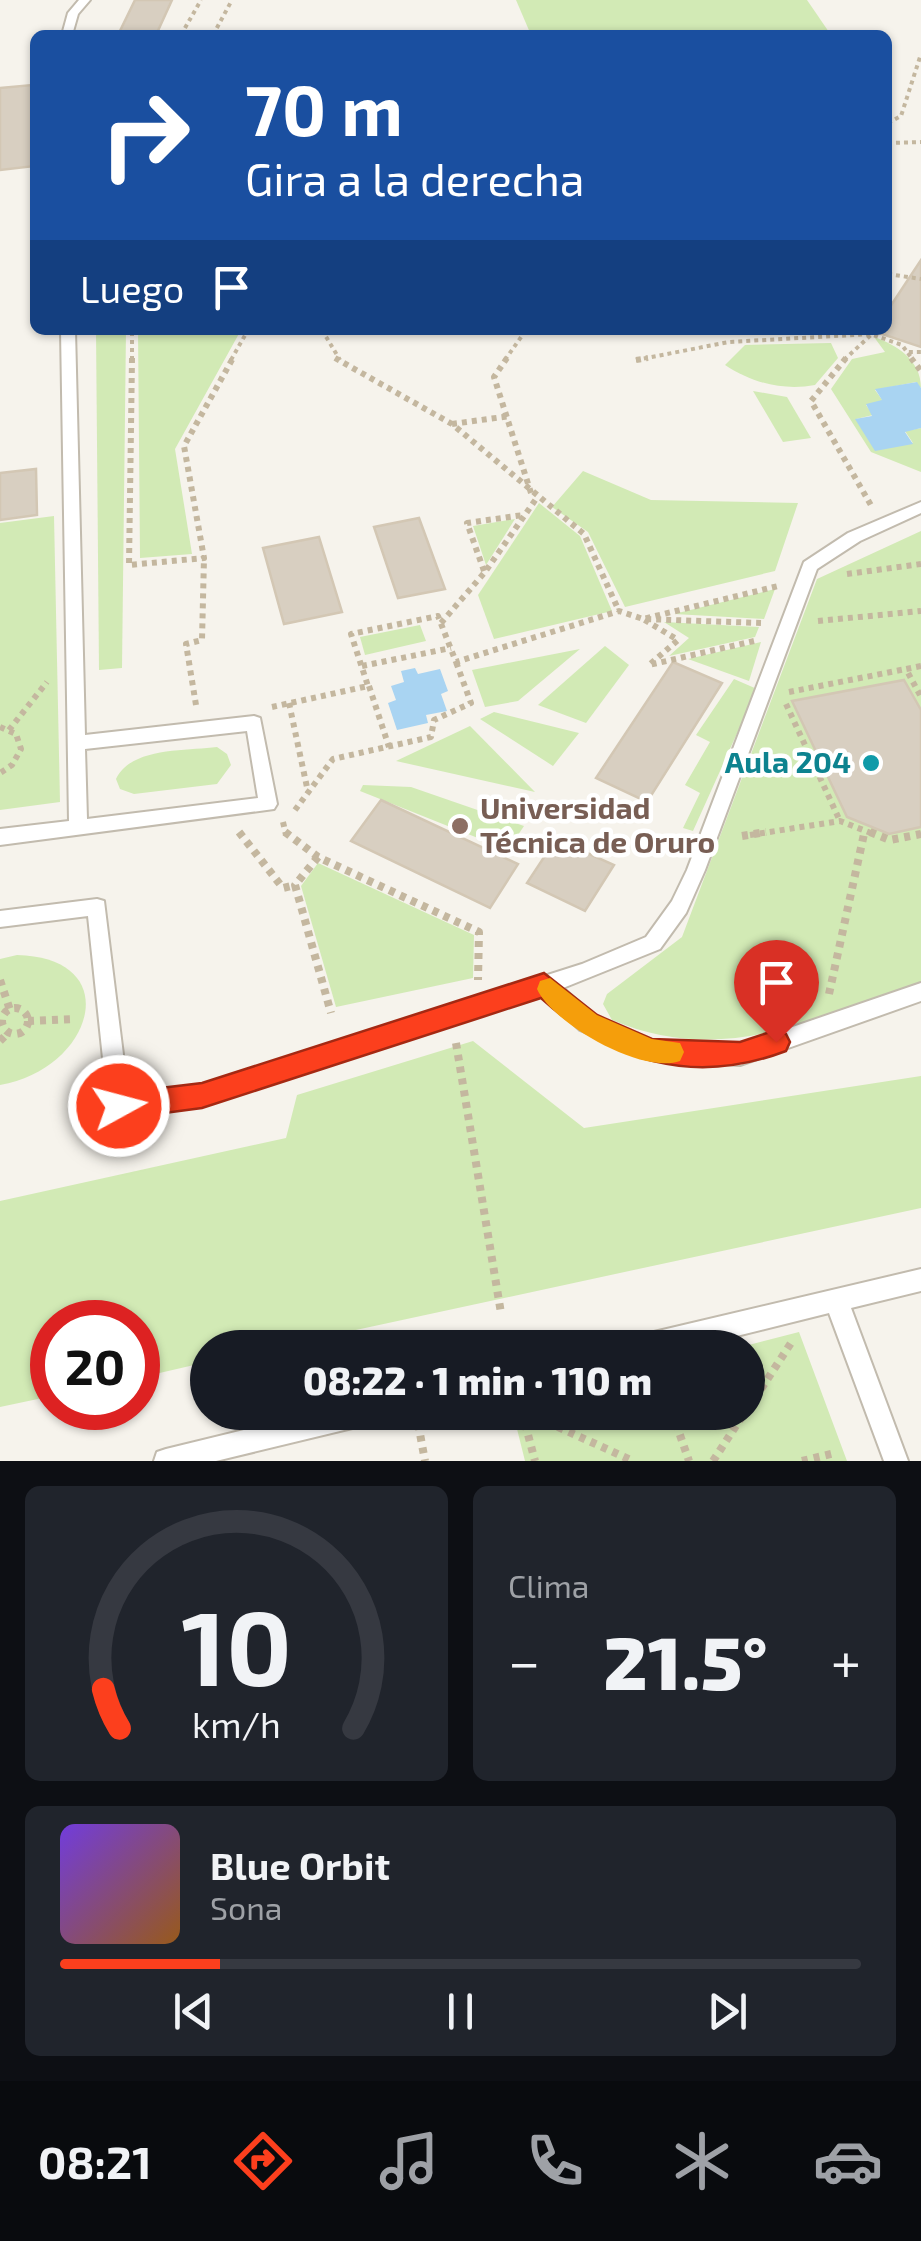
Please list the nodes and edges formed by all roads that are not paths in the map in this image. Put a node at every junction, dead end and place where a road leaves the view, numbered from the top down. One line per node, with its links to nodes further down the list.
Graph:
1 (85, 0): 2 (lane)
2 (68, 30)
3 (68, 335): 5 (lane)
4 (921, 507): 9 (lane)
5 (78, 743): 6 (lane); 6 (lane)
6 (78, 827): 7 (lane)
7 (0, 836)
8 (0, 919): 9 (lane)
9 (544, 985): 10 (lane)
10 (921, 992)
11 (921, 1280): 12 (lane)
12 (836, 1300): 13 (lane); 16 (lane)
13 (712, 1330)
14 (294, 1430): 15 (lane)
15 (166, 1461)
16 (896, 1461)

